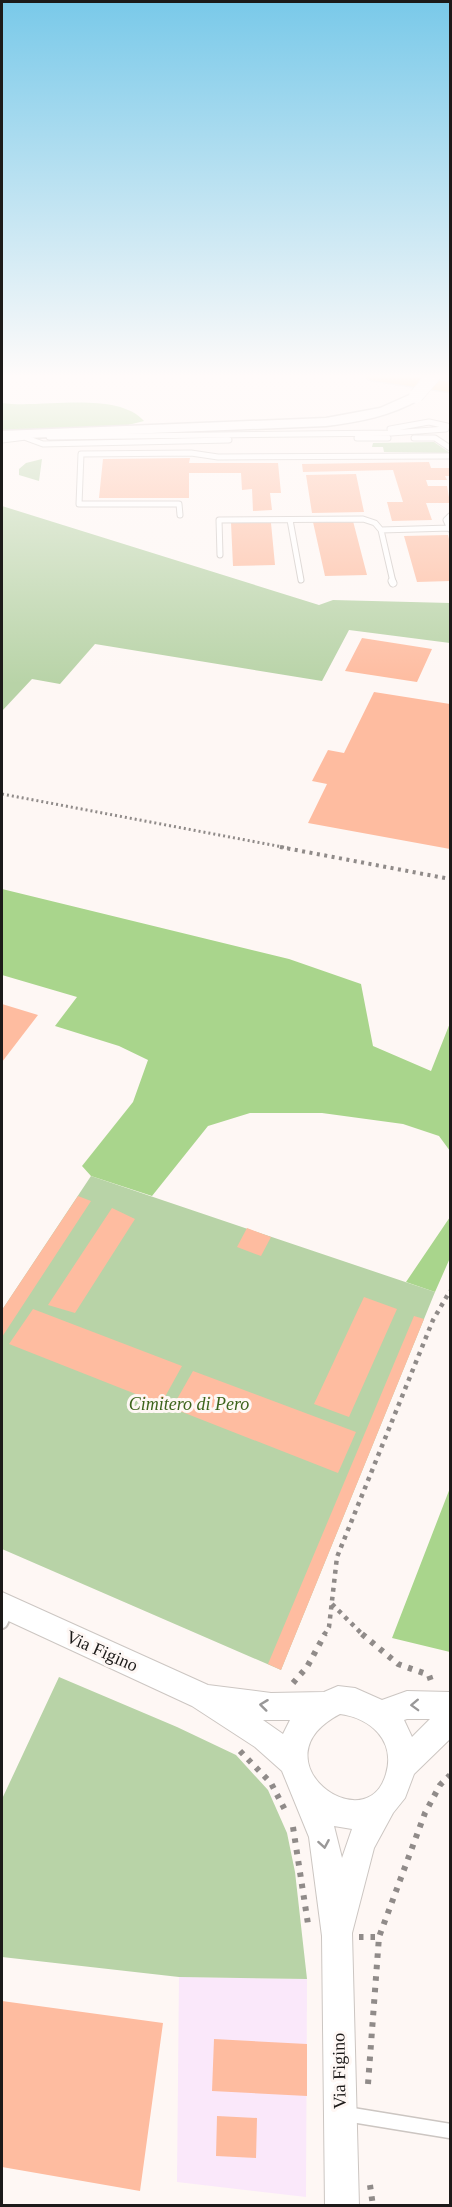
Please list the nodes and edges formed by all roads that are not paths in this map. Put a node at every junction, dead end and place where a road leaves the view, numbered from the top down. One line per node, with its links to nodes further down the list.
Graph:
1 (80, 478): 2 (lane)
2 (180, 515)
3 (450, 516): 5 (lane)
4 (290, 520): 6 (lane); 7 (lane); 8 (lane)
5 (450, 528): 6 (lane)
6 (381, 530): 9 (lane)
7 (220, 555)
8 (301, 580)
9 (393, 583)
10 (4, 1612): 11 (street, Via Figino)
11 (202, 1696): 12 (street, Via Figino, one-way to 11); 15 (street, Via Figino)
12 (322, 1705): 14 (street); 15 (street)
13 (446, 1710): 14 (street, one-way to 14); 16 (street)
14 (381, 1714): 16 (street)
15 (293, 1761): 17 (street)
16 (402, 1766): 18 (street)
17 (304, 1790): 18 (street); 19 (street, Via Figino, one-way to 19)
18 (382, 1804): 19 (street, Via Figino)
19 (337, 1936): 20 (street, Via Figino)
20 (339, 2112): 21 (lane); 22 (street, Via Figino)
21 (450, 2131)
22 (342, 2205)

